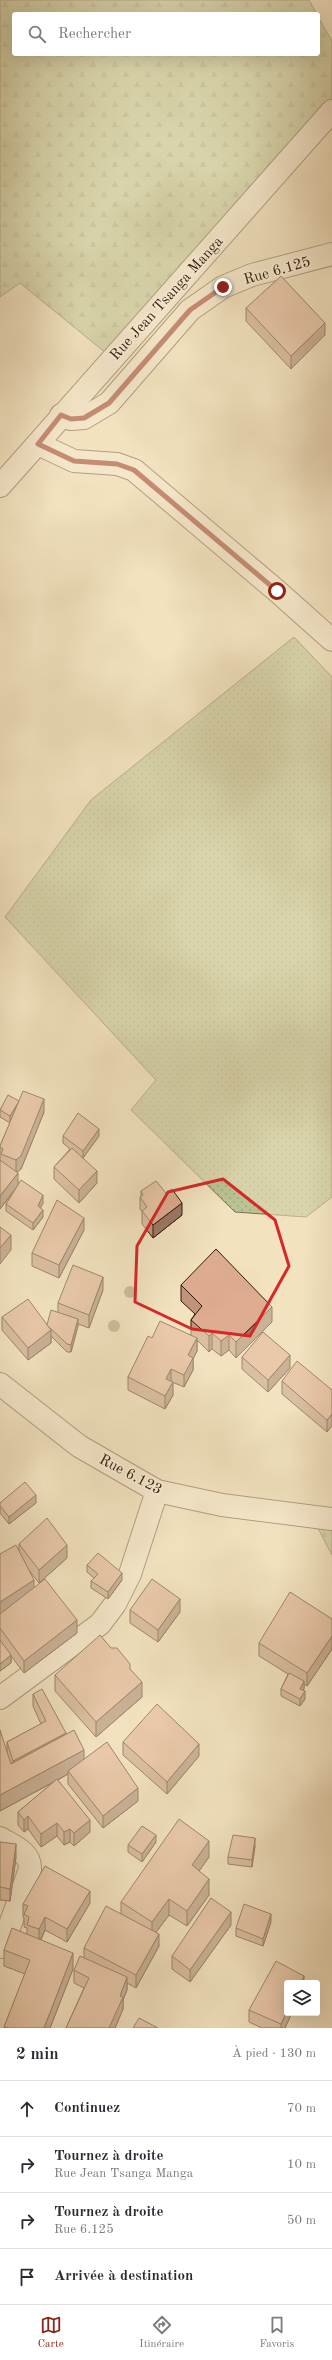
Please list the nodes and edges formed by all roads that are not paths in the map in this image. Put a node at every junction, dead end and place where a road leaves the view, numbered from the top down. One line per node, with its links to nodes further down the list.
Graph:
1 (332, 111): 3 (street, Rue Jean Tsanga Manga)
2 (332, 254): 3 (street, Rue 6.125)
3 (61, 415): 4 (street, Rue Jean Tsanga Manga)
4 (38, 444): 5 (street, Rue Jean Tsanga Manga); 6 (street)
5 (0, 486)
6 (332, 640)
7 (0, 1384): 8 (street, Rue 6.123)
8 (157, 1491): 9 (street, Rue 6.123); 10 (street)
9 (332, 1518)
10 (0, 1698)
11 (0, 1838): 12 (street)
12 (2, 1947)

